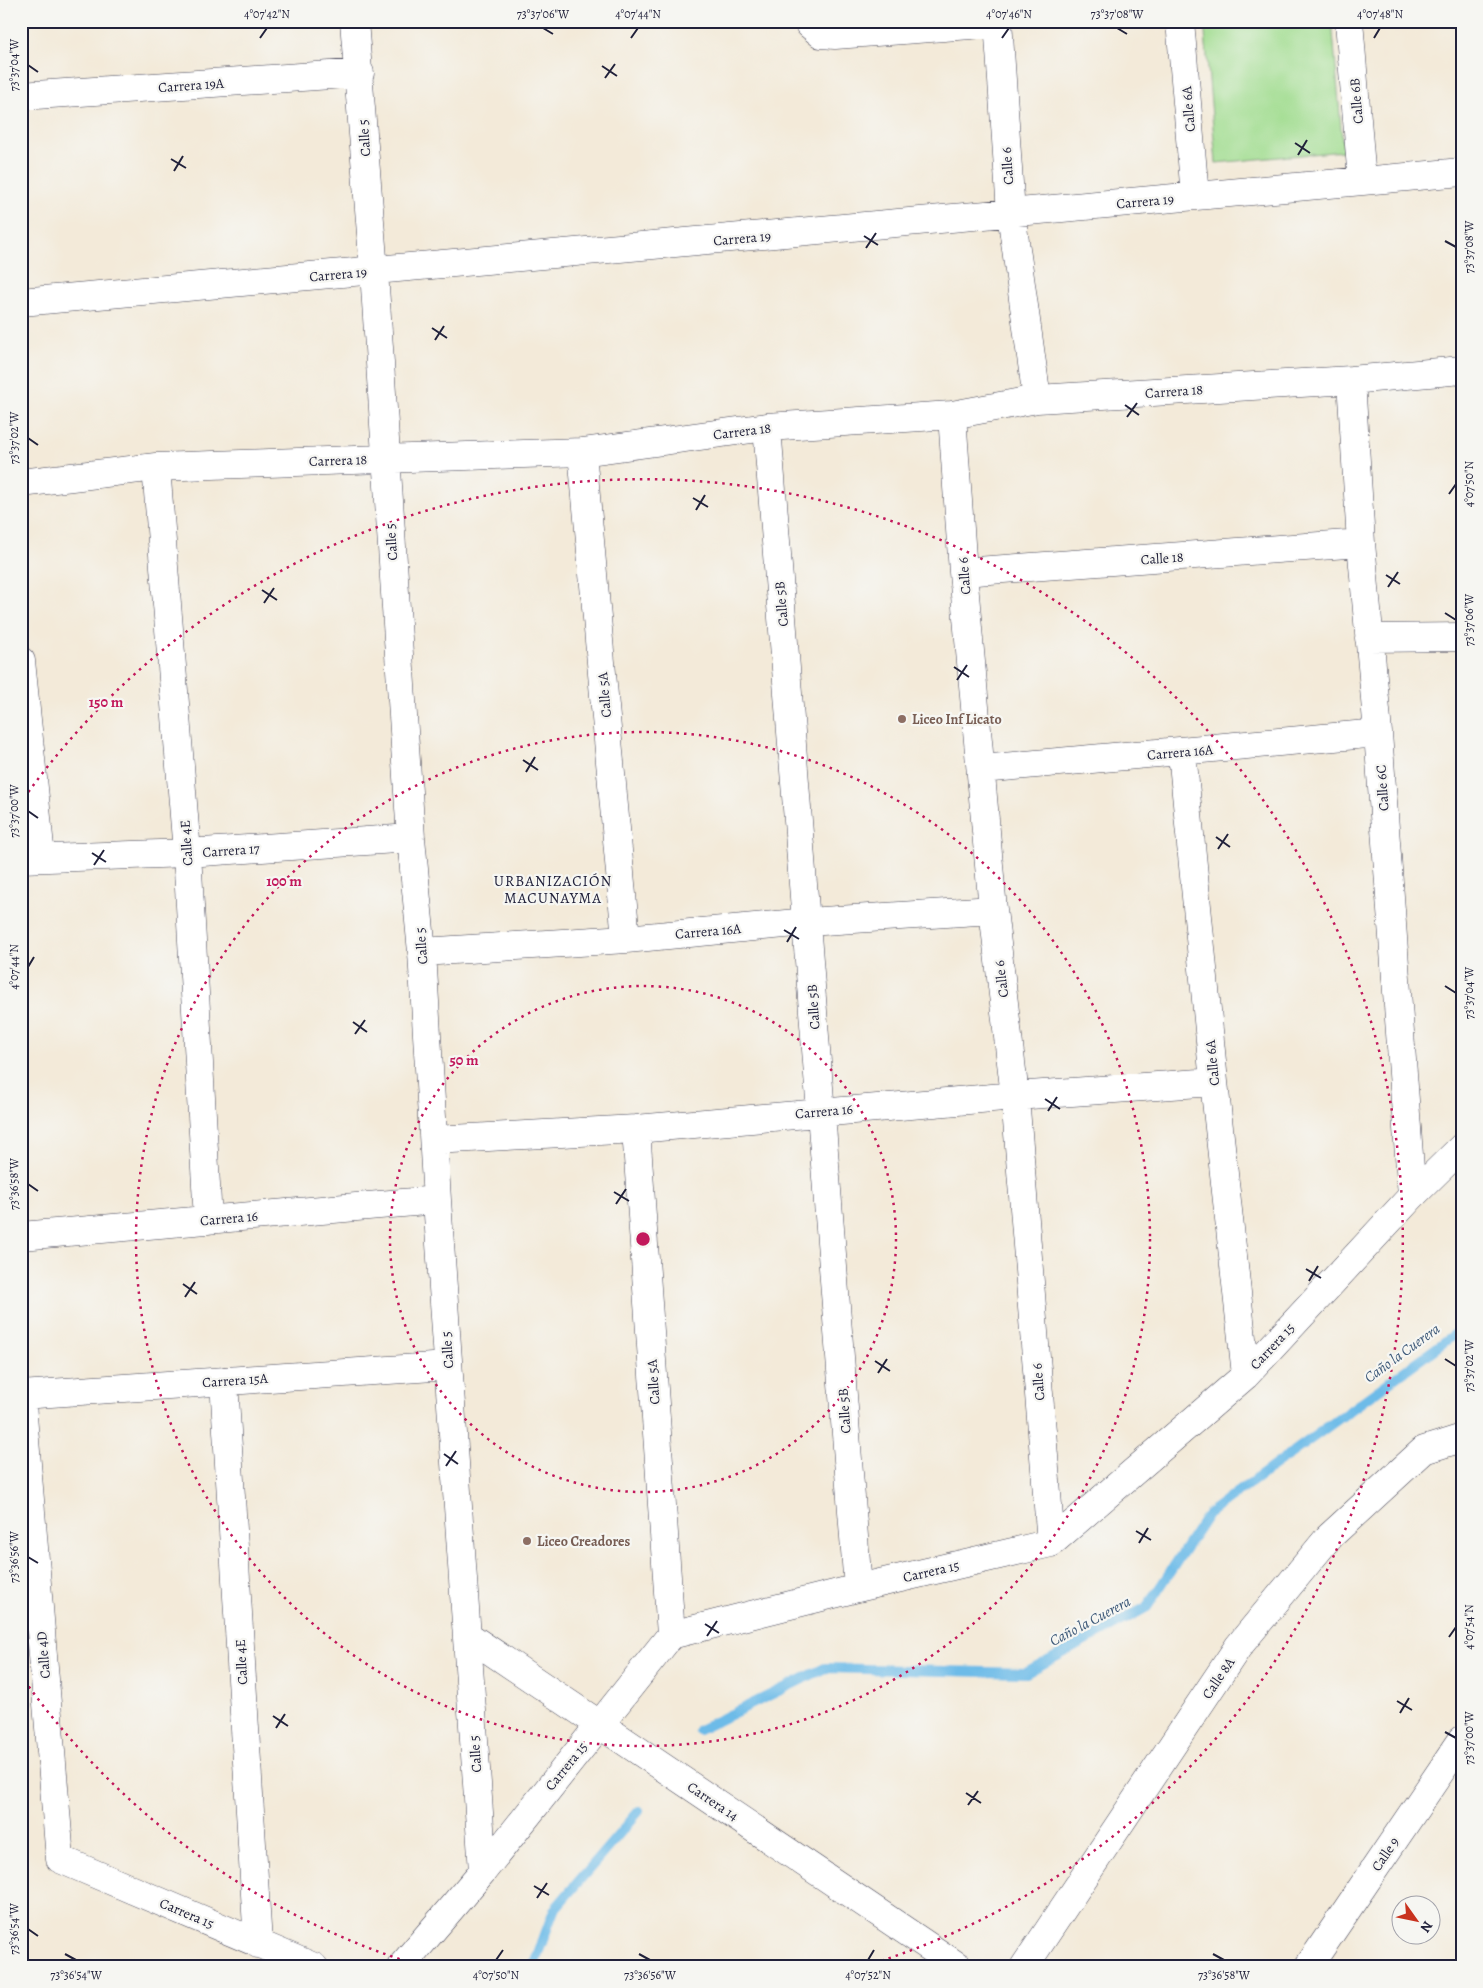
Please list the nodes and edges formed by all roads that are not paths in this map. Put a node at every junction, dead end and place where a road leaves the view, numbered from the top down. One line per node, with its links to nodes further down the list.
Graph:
1 (354, 21): 6 (street, Calle 5)
2 (1180, 21): 10 (street, Calle 6A)
3 (1349, 21): 9 (street, Calle 6B)
4 (998, 22): 5 (street); 11 (street, Calle 6)
5 (812, 26)
6 (360, 73): 7 (street, Carrera 19A); 12 (street, Calle 5)
7 (21, 96)
8 (1462, 172): 9 (street, Carrera 19)
9 (1362, 181): 10 (street, Carrera 19)
10 (1195, 196): 11 (street, Carrera 19)
11 (1010, 213): 12 (street, Carrera 19); 16 (street, Calle 6)
12 (374, 271): 13 (street, Carrera 19); 20 (street, Calle 5)
13 (21, 302)
14 (1462, 370): 15 (street, Carrera 18)
15 (1351, 380): 16 (street, Carrera 18); 23 (street, Calle 6C)
16 (1037, 399): 17 (street, Carrera 18)
17 (952, 415): 18 (street, Carrera 18); 24 (street, Calle 6)
18 (767, 427): 19 (street, Carrera 18); 35 (street, Calle 5B)
19 (582, 452): 20 (street, Carrera 18); 36 (street, Calle 5A)
20 (385, 458): 21 (street, Carrera 18); 31 (street, Calle 5)
21 (156, 467): 22 (street, Carrera 18); 32 (street, Calle 4E)
22 (21, 483)
23 (1361, 543): 24 (street, Calle 18); 26 (street, Calle 6C)
24 (963, 572): 30 (street, Calle 6)
25 (1462, 637): 26 (street)
26 (1369, 638): 28 (street, Calle 6C)
27 (21, 662): 33 (street)
28 (1378, 733): 29 (street, Carrera 16A); 44 (street, Calle 6C)
29 (1182, 752): 30 (street, Carrera 16A); 38 (street, Calle 6A)
30 (981, 769): 34 (street, Calle 6)
31 (411, 838): 32 (street, Carrera 17); 37 (street, Calle 5)
32 (187, 853): 33 (street, Carrera 17); 46 (street, Calle 4E)
33 (31, 858)
34 (993, 910): 35 (street, Carrera 16A); 39 (street, Calle 6)
35 (808, 922): 36 (street, Carrera 16A); 40 (street, Calle 5B)
36 (626, 939): 37 (street, Carrera 16A)
37 (422, 952): 42 (street, Calle 5)
38 (1214, 1082): 39 (street, Carrera 16); 49 (street, Calle 6A)
39 (1015, 1096): 40 (street, Carrera 16); 53 (street, Calle 6)
40 (820, 1112): 41 (street, Carrera 16); 54 (street, Calle 5B)
41 (636, 1129): 42 (street, Carrera 16); 56 (street, Calle 5A)
42 (434, 1140): 45 (street, Calle 5)
43 (1462, 1147): 44 (street, Carrera 15)
44 (1412, 1196): 49 (street, Carrera 15)
45 (437, 1200): 46 (street, Carrera 16); 48 (street, Calle 5)
46 (208, 1220): 47 (street, Carrera 16)
47 (21, 1236)
48 (448, 1366): 50 (street, Carrera 15A); 55 (street, Calle 5)
49 (1246, 1375): 53 (street, Carrera 15)
50 (224, 1381): 51 (street, Carrera 15A); 61 (street, Calle 4E)
51 (21, 1394): 59 (street, Calle 4D)
52 (1462, 1438): 65 (street, Calle 8A)
53 (1051, 1543): 54 (street, Carrera 15)
54 (858, 1588): 56 (street, Carrera 15)
55 (467, 1635): 57 (street, Carrera 14); 60 (street, Calle 5)
56 (671, 1635): 57 (street, Carrera 15)
57 (599, 1725): 60 (street, Carrera 15); 62 (street, Carrera 14)
58 (1462, 1740): 66 (street, Calle 9)
59 (60, 1859): 61 (street, Carrera 15)
60 (483, 1871): 64 (street, Carrera 15)
61 (258, 1944): 63 (street, Carrera 15)
62 (945, 1963)
63 (314, 1967)
64 (401, 1967)
65 (1024, 1967)
66 (1308, 1967)

